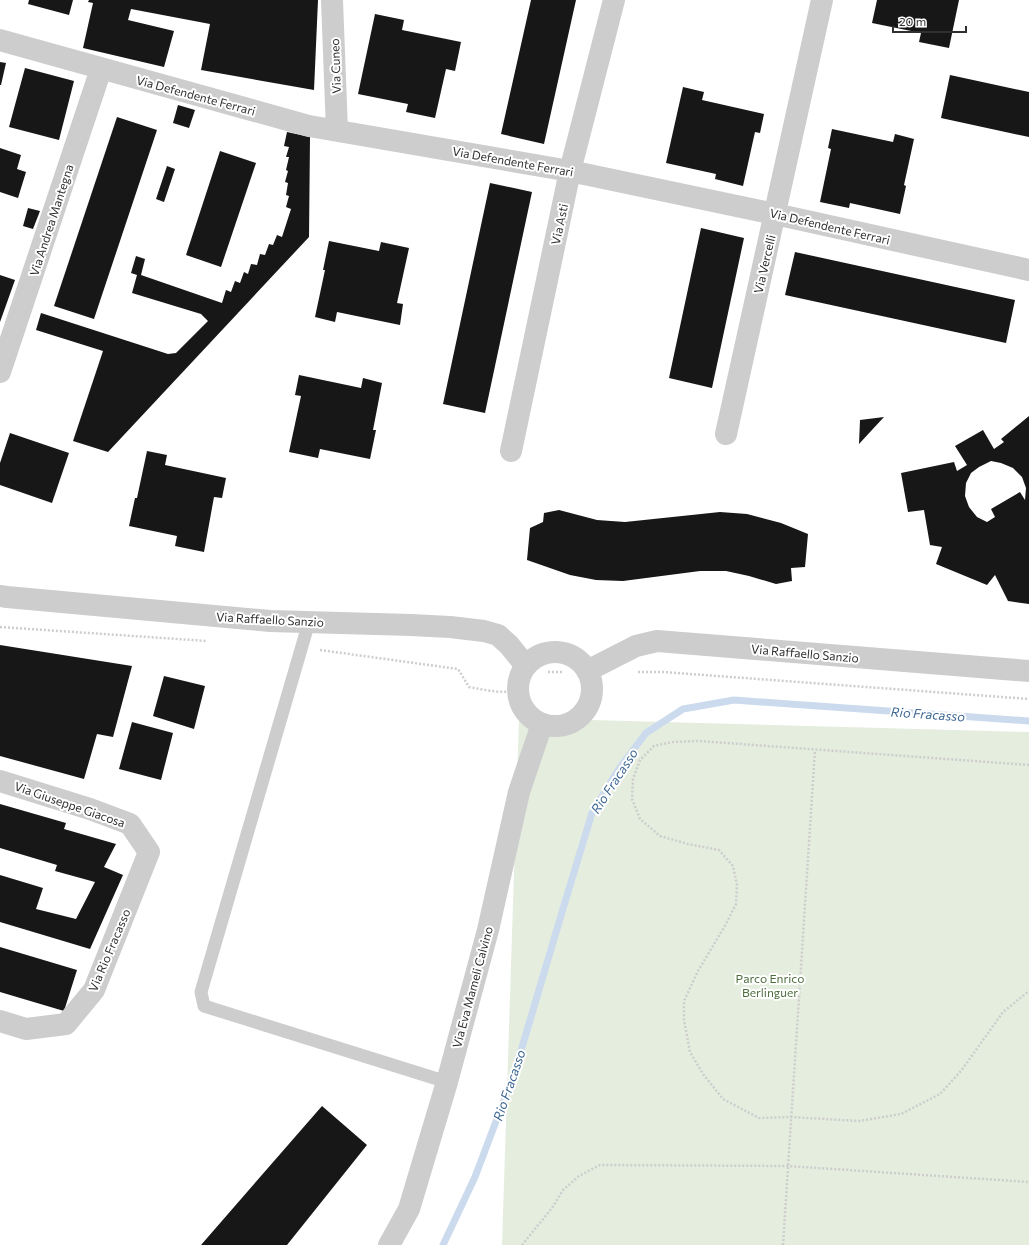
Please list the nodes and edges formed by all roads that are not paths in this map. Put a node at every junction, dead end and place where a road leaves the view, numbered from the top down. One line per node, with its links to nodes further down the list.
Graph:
1 (332, 0): 6 (street, Via Cuneo)
2 (614, 0): 7 (street, Via Asti)
3 (822, 0): 8 (street, Via Vercelli)
4 (0, 40): 5 (street, Via Defendente Ferrari)
5 (101, 69): 6 (street, Via Defendente Ferrari); 10 (street, Via Andrea Mantegna)
6 (337, 131): 7 (street, Via Defendente Ferrari)
7 (570, 171): 8 (street, Via Defendente Ferrari); 12 (street, Via Asti)
8 (775, 214): 9 (street, Via Defendente Ferrari); 11 (street, Via Vercelli)
9 (1029, 270)
10 (0, 372)
11 (726, 434)
12 (511, 451)
13 (0, 596): 14 (street, Via Raffaello Sanzio)
14 (310, 622): 15 (street, Via Raffaello Sanzio); 22 (lane)
15 (526, 666): 16 (street); 18 (street)
16 (587, 671): 17 (street, Via Raffaello Sanzio); 18 (street)
17 (1029, 671)
18 (542, 724): 22 (street, Via Eva Mameli Calvino)
19 (0, 781): 20 (street, Via Giuseppe Giacosa)
20 (149, 852): 21 (street, Via Rio Fracasso)
21 (0, 1021)
22 (447, 1082): 23 (street, Via Eva Mameli Calvino)
23 (389, 1245)

